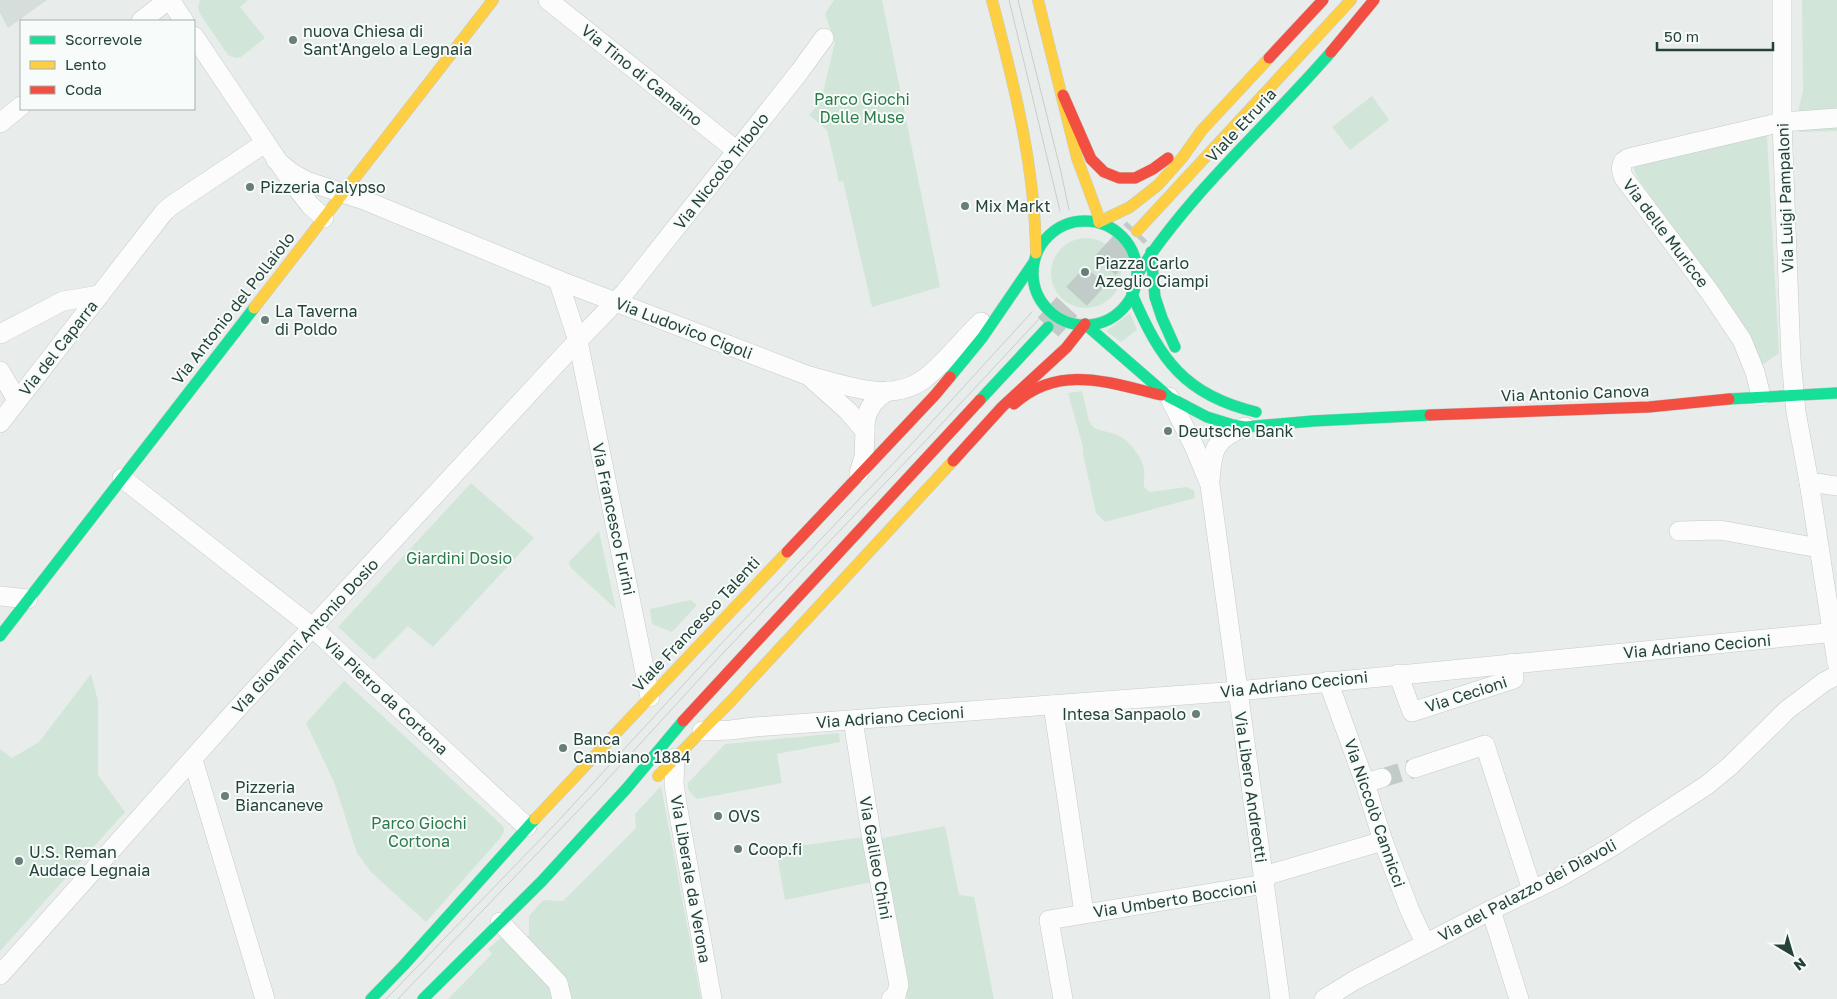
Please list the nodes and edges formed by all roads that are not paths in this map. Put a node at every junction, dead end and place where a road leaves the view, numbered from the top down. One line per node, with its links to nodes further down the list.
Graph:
1 (169, 0): 10 (street); 11 (street)
2 (493, 0): 23 (main road, Via Antonio del Pollaiolo)
3 (548, 0): 21 (street, Via Tino di Camaino)
4 (992, 0): 28 (main road)
5 (1038, 0): 14 (main road)
6 (1323, 0): 19 (main road, Viale Etruria)
7 (1351, 0): 26 (main road, Viale Etruria)
8 (1374, 0): 27 (main road, Viale Etruria)
9 (1782, 0): 17 (street, Via Luigi Pampaloni)
10 (142, 20)
11 (183, 20)
12 (195, 38): 20 (street)
13 (824, 38): 21 (street, Via Niccolò Tribolo)
14 (1063, 95): 19 (main road); 25 (main road)
15 (20, 107): 18 (street)
16 (1837, 118): 17 (street)
17 (1782, 122): 44 (street, Via Luigi Pampaloni); 45 (street, Via delle Muricce)
18 (0, 123)
19 (1202, 130): 25 (main road, Viale Etruria)
20 (265, 143): 22 (street); 32 (street, Via del Caparra)
21 (737, 150): 34 (street, Via Niccolò Tribolo)
22 (276, 160): 23 (street, Via Ludovico Cigoli); 24 (street)
23 (344, 192): 24 (main road, Via Antonio del Pollaiolo); 30 (street, Via Ludovico Cigoli)
24 (324, 218): 53 (main road, Via Antonio del Pollaiolo)
25 (1099, 222): 28 (main road); 29 (main road)
26 (1137, 231)
27 (1151, 252): 29 (main road, Viale Etruria); 41 (main road)
28 (1035, 257): 33 (main road, Viale Francesco Talenti); 35 (main road)
29 (1137, 275): 31 (main road)
30 (558, 280): 34 (street, Via Ludovico Cigoli); 38 (street)
31 (1132, 294): 35 (main road); 41 (main road)
32 (100, 296): 37 (street, Via del Caparra); 47 (street, Via del Caparra)
33 (1008, 299): 42 (street, Via Ludovico Cigoli); 54 (main road, Viale Francesco Talenti)
34 (616, 302): 38 (street, Via Giovanni Antonio Dosio); 40 (street, Via Ludovico Cigoli)
35 (1085, 324): 46 (main road); 52 (main road)
36 (1048, 327): 82 (main road)
37 (0, 334)
38 (578, 341): 62 (street, Via Giovanni Antonio Dosio); 71 (street, Via Francesco Furini)
39 (0, 371): 47 (street, Via del Caparra)
40 (809, 376): 42 (street, Via Ludovico Cigoli); 51 (street, Via Ludovico Cigoli)
41 (1192, 384): 48 (main road, Via Antonio Canova)
42 (888, 391): 51 (street, Via Ludovico Cigoli)
43 (1837, 393): 44 (main road, Via Antonio Canova)
44 (1794, 395): 45 (main road, Via Antonio Canova); 55 (street, Via Luigi Pampaloni)
45 (1761, 396): 48 (main road, Via Antonio Canova)
46 (1169, 397): 50 (main road, Via Antonio Canova); 52 (main road); 56 (street, Via Libero Andreotti)
47 (17, 400): 49 (street, Via del Caparra)
48 (1313, 421): 50 (main road, Via Antonio Canova)
49 (0, 423)
50 (1245, 427): 56 (street, Via Libero Andreotti)
51 (865, 431): 54 (street, Via Ludovico Cigoli)
52 (961, 453): 72 (main road)
53 (122, 478): 61 (main road, Via Antonio del Pollaiolo); 62 (street, Via Pietro da Cortona)
54 (857, 478): 71 (main road, Viale Francesco Talenti)
55 (1809, 482): 57 (street); 59 (street, Via Luigi Pampaloni)
56 (1210, 485): 70 (street, Via Libero Andreotti)
57 (1837, 486)
58 (1679, 531): 59 (street)
59 (1819, 548): 63 (street, Via Luigi Pampaloni)
60 (0, 596): 61 (street)
61 (28, 599): 64 (main road, Via Antonio del Pollaiolo)
62 (312, 627): 78 (street, Via Giovanni Antonio Dosio); 83 (street, Via Pietro da Cortona)
63 (1835, 632): 65 (street, Via Luigi Pampaloni); 66 (street, Via Adriano Cecioni)
64 (0, 636)
65 (1837, 658)
66 (1512, 663): 67 (street, Via Adriano Cecioni); 67 (street, Via Cecioni)
67 (1398, 674): 69 (street, Via Adriano Cecioni)
68 (1837, 675): 86 (street, Via del Palazzo dei Diavoli)
69 (1328, 682): 70 (street, Via Adriano Cecioni); 84 (street, Via Niccolò Cannicci)
70 (1238, 691): 73 (street, Via Adriano Cecioni); 85 (street, Via Libero Andreotti)
71 (650, 697): 83 (main road, Viale Francesco Talenti)
72 (732, 700): 75 (street); 76 (main road)
73 (1053, 705): 74 (street, Via Adriano Cecioni); 88 (street)
74 (854, 720): 75 (street, Via Adriano Cecioni); 92 (street, Via Galileo Chini)
75 (754, 727): 76 (street)
76 (702, 731): 77 (main road)
77 (676, 758): 80 (main road); 97 (street, Via Liberale da Verona)
78 (193, 760): 91 (street, Via Giovanni Antonio Dosio); 93 (street)
79 (1415, 768): 86 (street)
80 (650, 784)
81 (628, 803): 82 (main road)
82 (594, 825): 89 (main road)
83 (527, 827): 94 (main road, Viale Francesco Talenti)
84 (1383, 841): 85 (street, Via Umberto Boccioni); 90 (street, Via Niccolò Cannicci)
85 (1264, 880): 88 (street, Via Umberto Boccioni); 99 (street, Via Libero Andreotti)
86 (1532, 890): 87 (street, Via del Palazzo dei Diavoli)
87 (1491, 910): 90 (street, Via del Palazzo dei Diavoli); 101 (street)
88 (1084, 913): 98 (street, Via Umberto Boccioni)
89 (500, 922): 95 (main road); 96 (street)
90 (1425, 943): 100 (street, Via del Palazzo dei Diavoli)
91 (0, 975)
92 (893, 997)
93 (265, 999)
94 (371, 999)
95 (423, 999)
96 (562, 999)
97 (712, 999)
98 (1063, 999)
99 (1280, 999)
100 (1324, 999)
101 (1519, 999)

